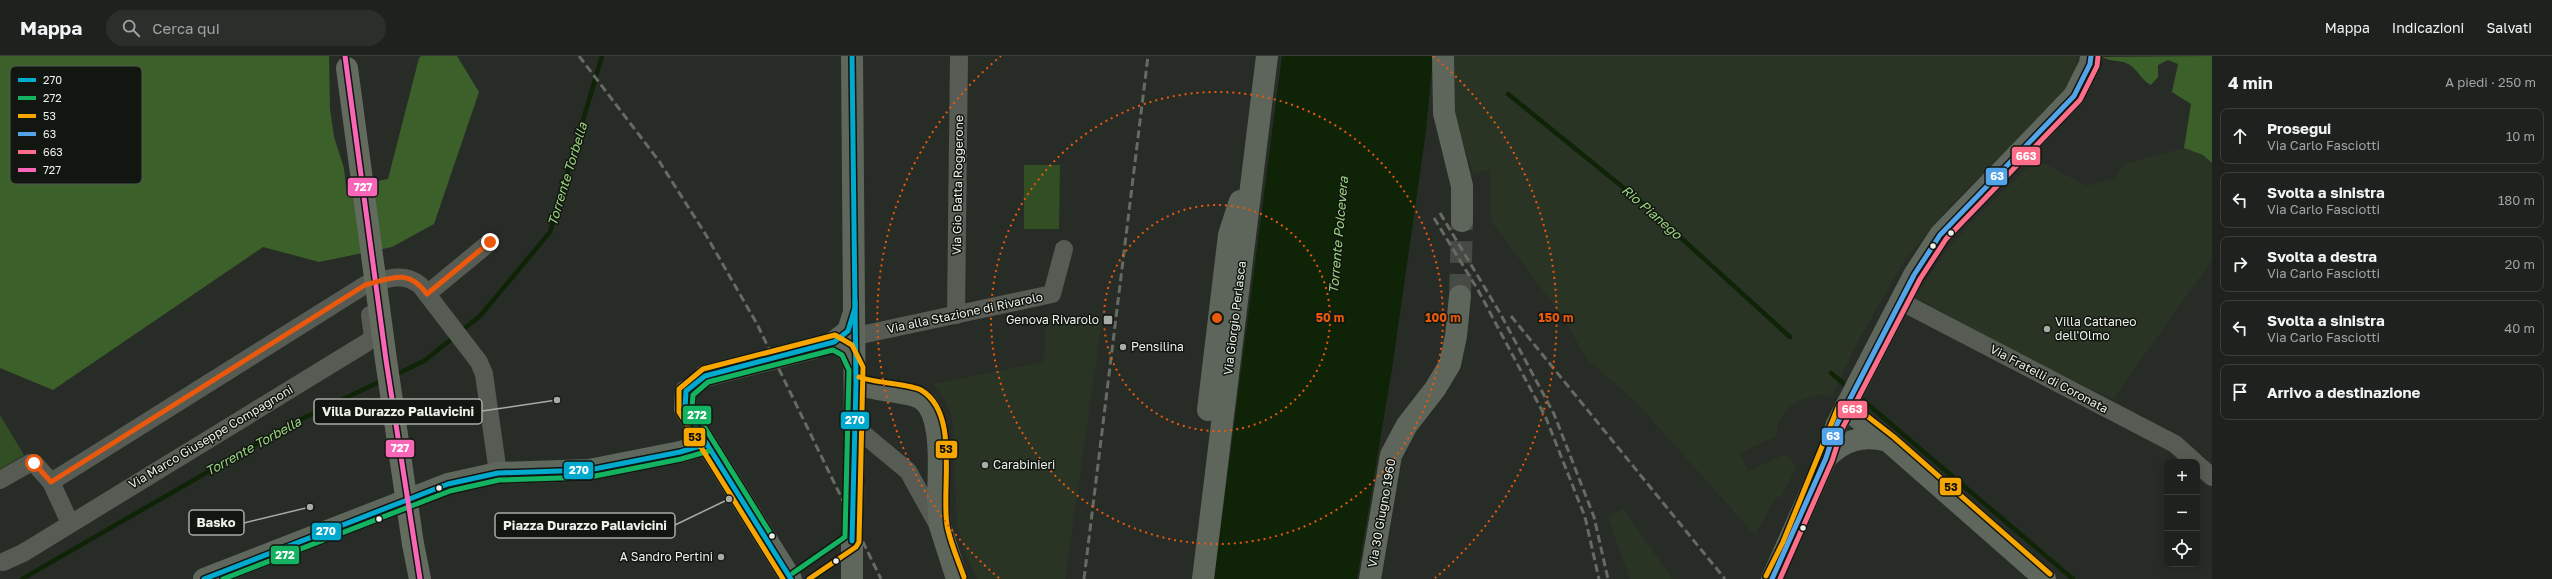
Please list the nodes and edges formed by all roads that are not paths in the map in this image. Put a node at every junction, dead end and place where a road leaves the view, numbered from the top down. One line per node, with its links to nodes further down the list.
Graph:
1 (852, 56): 15 (main road)
2 (959, 56): 16 (street, Via Gio Batta Roggerone)
3 (1267, 56): 7 (main road, Via Giorgio Perlasca)
4 (1443, 56): 8 (main road)
5 (2091, 56): 14 (main road)
6 (346, 62): 37 (highway, bridge)
7 (1255, 161): 42 (main road); 43 (main road, Via Giorgio Perlasca)
8 (1462, 221)
9 (490, 242): 12 (street)
10 (1064, 249): 16 (street, Via alla Stazione di Rivarolo)
11 (365, 285): 12 (street); 32 (street); 33 (street, Via Marco Giuseppe Compagnoni)
12 (431, 296): 29 (street)
13 (1460, 296): 44 (main road, Via 30 Giugno 1960)
14 (1900, 301): 22 (main road); 27 (street, Via Fratelli di Coronata)
15 (855, 308): 17 (main road); 18 (main road)
16 (956, 315): 17 (street, Via alla Stazione di Rivarolo)
17 (856, 336): 20 (main road)
18 (824, 345): 19 (main road); 20 (main road)
19 (706, 376)
20 (856, 376): 23 (main road); 40 (main road, bridge)
21 (686, 391): 25 (main road)
22 (1849, 401): 24 (main road); 26 (main road)
23 (855, 430): 41 (street)
24 (1889, 442): 26 (main road); 46 (main road)
25 (706, 444): 29 (main road); 38 (main road)
26 (1826, 458): 45 (main road)
27 (2192, 459)
28 (2200, 466): 30 (street, Via Fratelli di Coronata)
29 (498, 473): 36 (main road)
30 (2212, 477)
31 (0, 480): 32 (street)
32 (51, 482): 33 (street)
33 (70, 523): 35 (street, Via Marco Giuseppe Compagnoni)
34 (852, 541): 39 (main road)
35 (1, 560)
36 (204, 579)
37 (420, 579)
38 (791, 579)
39 (852, 579)
40 (957, 579)
41 (963, 579)
42 (1189, 579)
43 (1202, 579)
44 (1370, 579)
45 (1772, 579)
46 (2045, 579)

